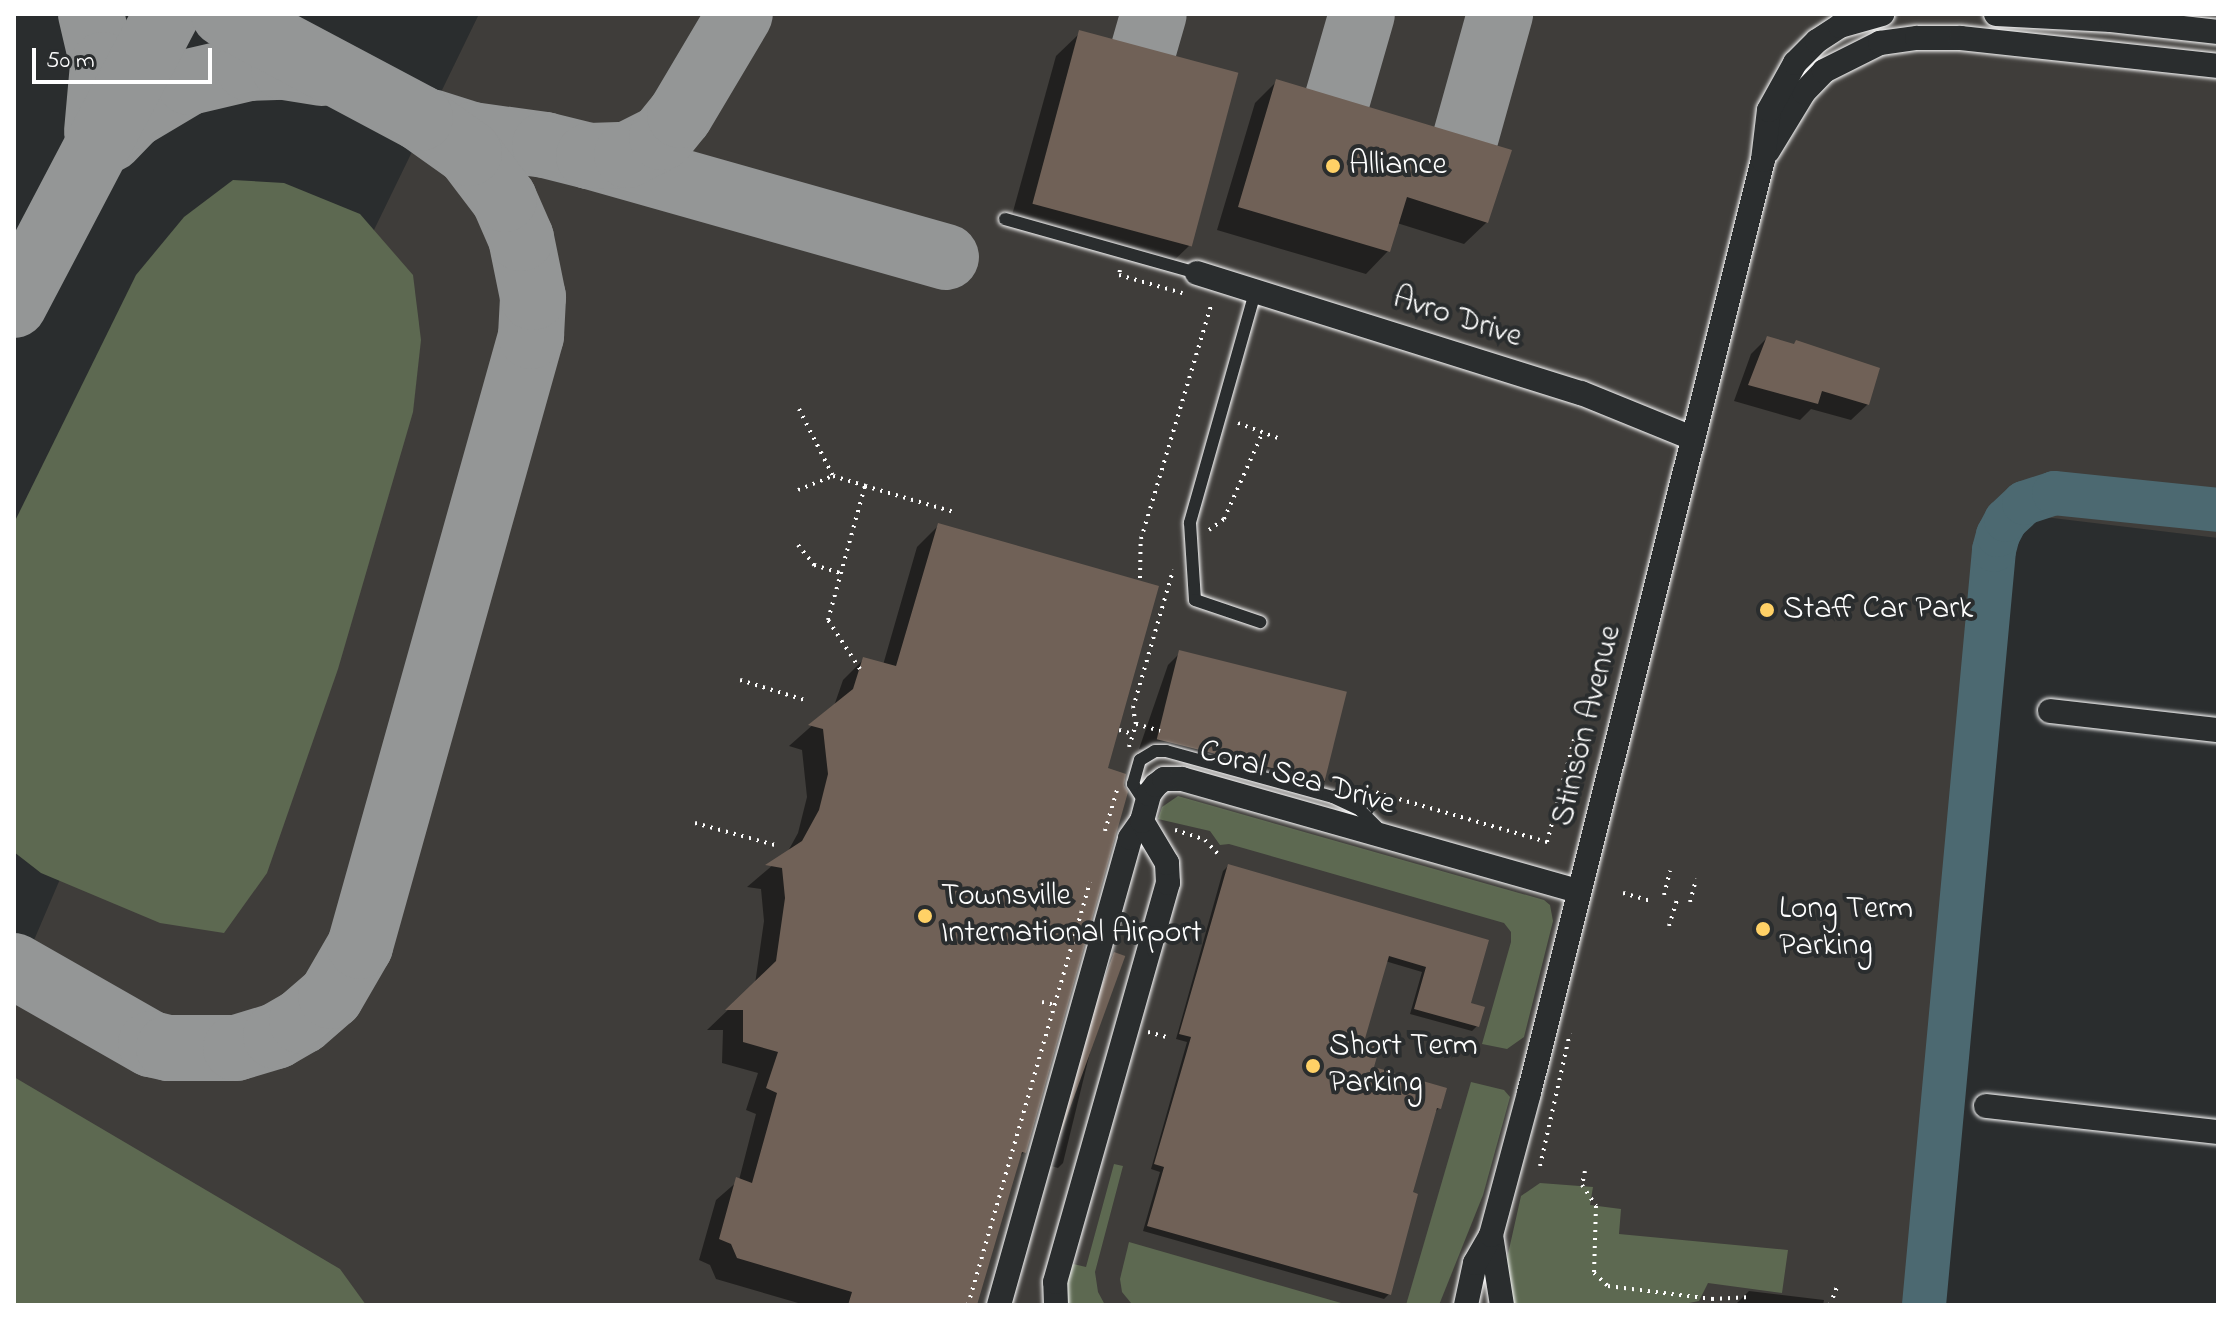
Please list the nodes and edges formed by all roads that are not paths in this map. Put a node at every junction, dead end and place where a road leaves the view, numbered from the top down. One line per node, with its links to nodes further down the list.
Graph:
1 (1882, 14): 5 (street)
2 (1996, 14): 3 (street)
3 (2218, 32)
4 (2218, 66): 5 (street)
5 (1763, 160): 9 (street, Stinson Avenue)
6 (1005, 219): 7 (lane)
7 (1191, 283): 8 (street, Avro Drive)
8 (1256, 289): 9 (street, Avro Drive); 10 (lane)
9 (1692, 438): 14 (street, Stinson Avenue)
10 (1260, 622)
11 (2050, 711): 12 (street)
12 (2218, 730)
13 (1144, 813): 14 (street, Coral Sea Drive); 18 (street); 19 (street)
14 (1578, 891): 17 (street, Stinson Avenue)
15 (1986, 1106): 16 (street)
16 (2218, 1132)
17 (1491, 1235): 20 (street, Stinson Avenue); 21 (street)
18 (999, 1305)
19 (1056, 1305)
20 (1466, 1305)
21 (1502, 1305)

